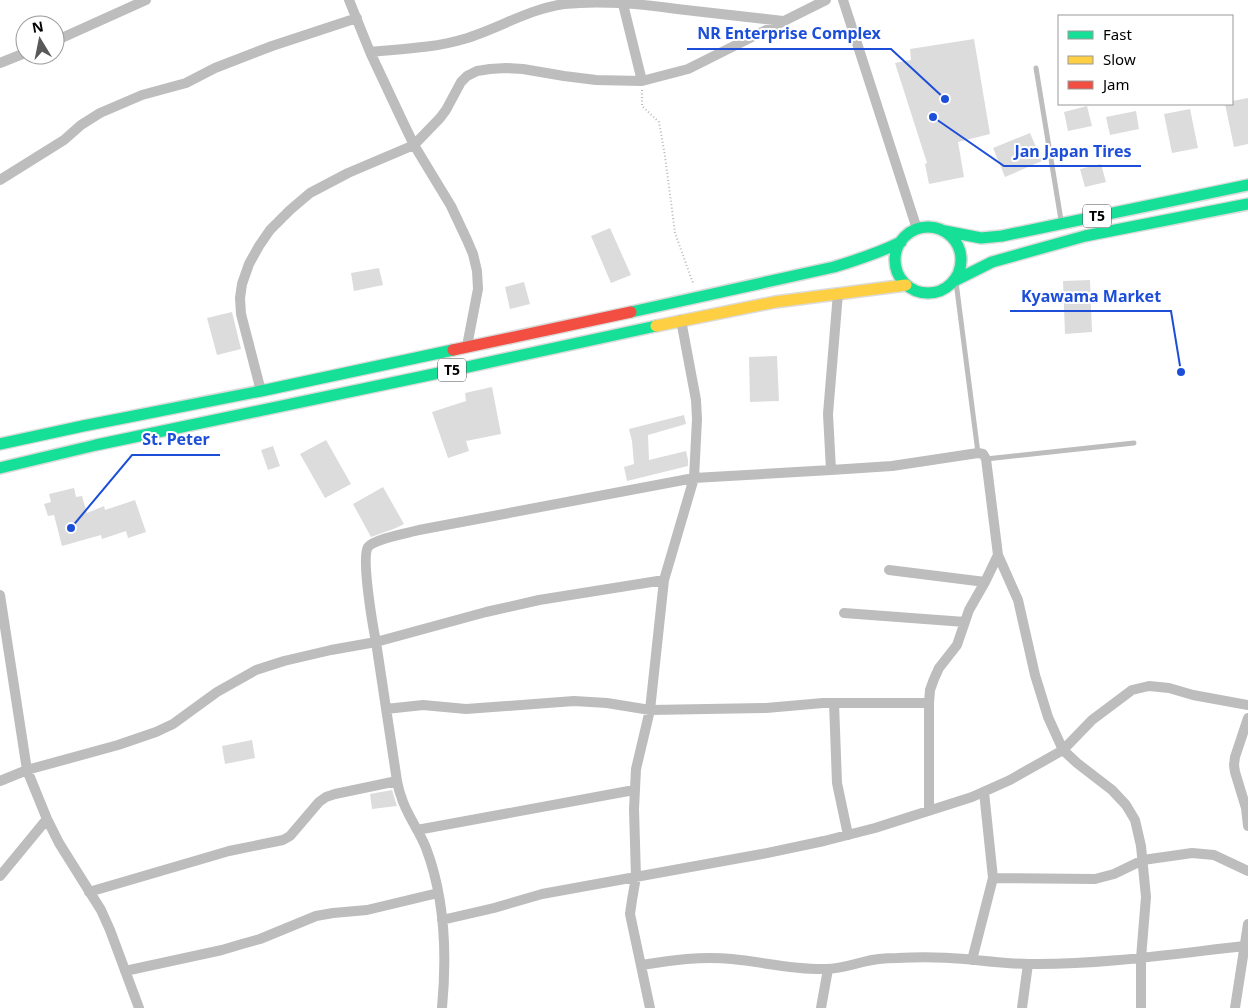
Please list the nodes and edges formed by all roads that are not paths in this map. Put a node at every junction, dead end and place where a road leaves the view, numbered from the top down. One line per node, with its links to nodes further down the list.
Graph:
1 (146, 0): 8 (street)
2 (349, 0): 6 (street)
3 (826, 0): 7 (street)
4 (843, 0): 19 (street)
5 (622, 1): 7 (street); 9 (street); 13 (street)
6 (357, 18): 9 (street); 15 (street)
7 (783, 21): 13 (street)
8 (65, 36)
9 (370, 52): 14 (street)
10 (15, 57): 11 (street)
11 (0, 63)
12 (1036, 68): 18 (lane)
13 (642, 81): 14 (street)
14 (414, 146): 26 (street); 27 (street)
15 (0, 180)
16 (1248, 185): 18 (highway, T5)
17 (1248, 204): 22 (highway, T5)
18 (1062, 223): 20 (highway, T5)
19 (917, 229): 20 (highway, T5); 21 (highway, T5)
20 (945, 231): 22 (highway)
21 (901, 242): 23 (highway); 26 (highway, T5)
22 (956, 280): 23 (highway, T5); 30 (lane)
23 (906, 285): 24 (highway, T5)
24 (838, 293): 25 (highway, T5); 32 (street)
25 (681, 320): 31 (highway, T5); 33 (street)
26 (468, 346): 27 (highway, T5)
27 (261, 391): 28 (highway, T5)
28 (0, 444)
29 (1134, 444): 30 (lane)
30 (982, 456): 32 (street); 34 (street)
31 (0, 468)
32 (831, 470): 33 (street)
33 (694, 478): 36 (street); 41 (street)
34 (998, 555): 37 (street); 48 (street)
35 (889, 570): 37 (street)
36 (664, 580): 41 (street); 46 (street)
37 (985, 582): 40 (street)
38 (0, 594): 49 (street)
39 (844, 613): 40 (street)
40 (966, 622): 43 (street)
41 (376, 642): 45 (street); 49 (street)
42 (834, 703): 43 (street); 46 (street); 58 (street)
43 (929, 703): 54 (street)
44 (1248, 705): 48 (street)
45 (386, 709): 46 (street); 51 (street)
46 (650, 710): 52 (street)
47 (1248, 718): 56 (street)
48 (1062, 750): 53 (street); 59 (street)
49 (27, 770): 50 (street); 55 (street)
50 (0, 781)
51 (397, 781): 57 (street); 64 (street)
52 (634, 790): 57 (street); 62 (street)
53 (984, 792): 54 (street); 63 (street)
54 (929, 811): 58 (street)
55 (47, 819): 61 (street); 64 (street)
56 (1248, 826)
57 (417, 830): 65 (street)
58 (848, 835): 62 (street)
59 (1142, 860): 60 (street); 63 (street); 69 (street)
60 (1248, 871)
61 (0, 876)
62 (636, 876): 66 (street); 72 (street)
63 (992, 878): 70 (street)
64 (89, 892): 74 (street)
65 (438, 893): 66 (street); 74 (street)
66 (442, 920): 76 (street)
67 (1248, 924): 68 (street)
68 (1244, 946): 69 (street); 81 (street)
69 (1140, 958): 71 (street); 80 (street)
70 (972, 960): 71 (street); 73 (street)
71 (1028, 964): 79 (street)
72 (642, 965): 73 (street); 77 (street)
73 (828, 969): 78 (street)
74 (126, 971): 75 (street)
75 (139, 1008)
76 (442, 1008)
77 (650, 1008)
78 (821, 1008)
79 (1022, 1008)
80 (1141, 1008)
81 (1235, 1008)

